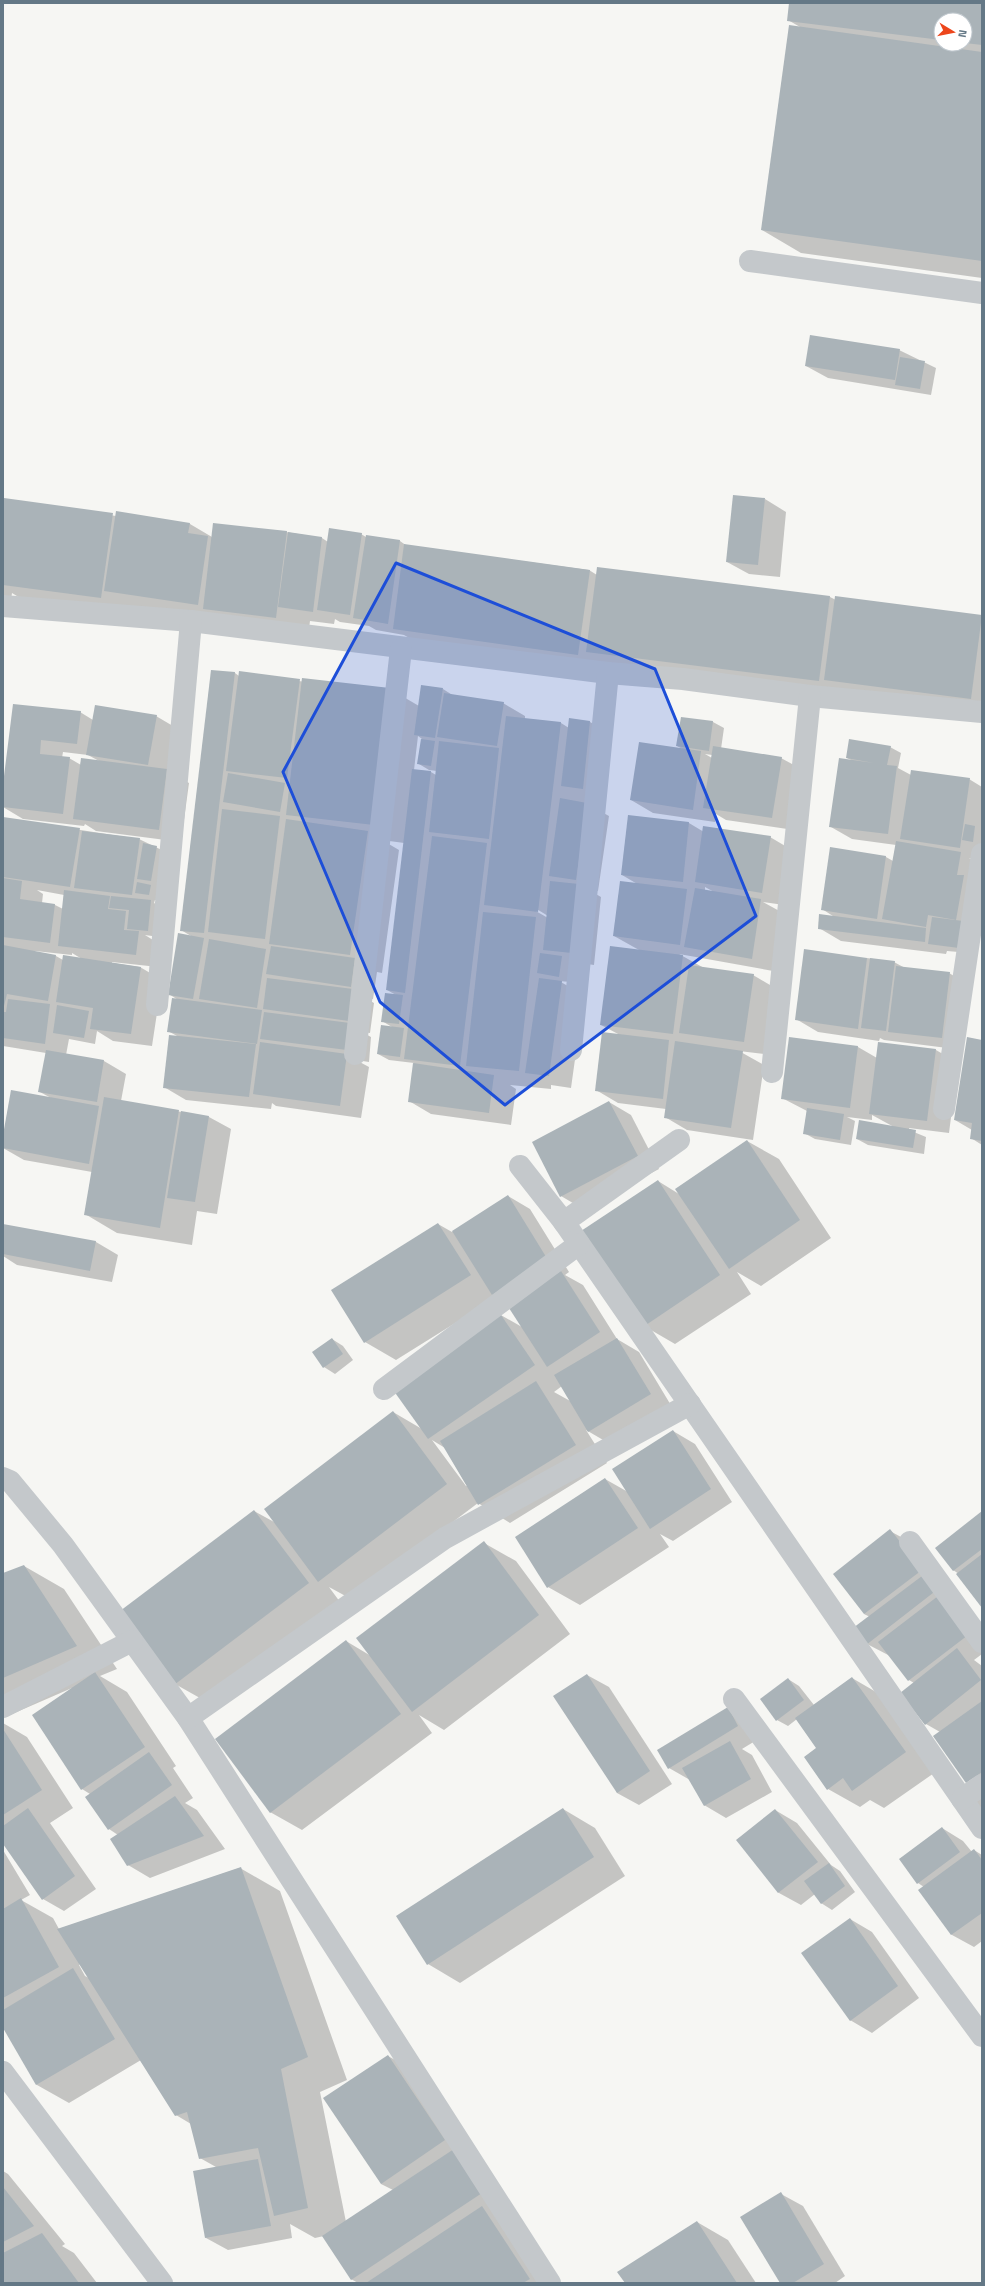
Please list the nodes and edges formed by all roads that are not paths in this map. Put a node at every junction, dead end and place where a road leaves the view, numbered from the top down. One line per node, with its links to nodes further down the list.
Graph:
1 (750, 260): 2 (street)
2 (982, 292)
3 (3, 606): 4 (street)
4 (191, 621): 5 (street); 10 (street)
5 (401, 649): 6 (street); 12 (street)
6 (608, 673): 7 (street); 11 (street)
7 (810, 696): 8 (street); 13 (street)
8 (982, 712)
9 (982, 854): 14 (street)
10 (157, 1005)
11 (570, 1050)
12 (355, 1054)
13 (772, 1072)
14 (944, 1109)
15 (679, 1140): 17 (street)
16 (520, 1166): 17 (street)
17 (564, 1222): 18 (street)
18 (579, 1244): 19 (street); 20 (street)
19 (384, 1389)
20 (690, 1404): 27 (street); 29 (street)
21 (3, 1478): 23 (street)
22 (910, 1542): 24 (street)
23 (132, 1641): 26 (street); 27 (street)
24 (982, 1642)
25 (734, 1700): 31 (street)
26 (3, 1707)
27 (188, 1718): 34 (street)
28 (982, 1785): 29 (street)
29 (962, 1799): 30 (street)
30 (982, 1828)
31 (982, 2036)
32 (3, 2072): 33 (street)
33 (162, 2283)
34 (550, 2283)

